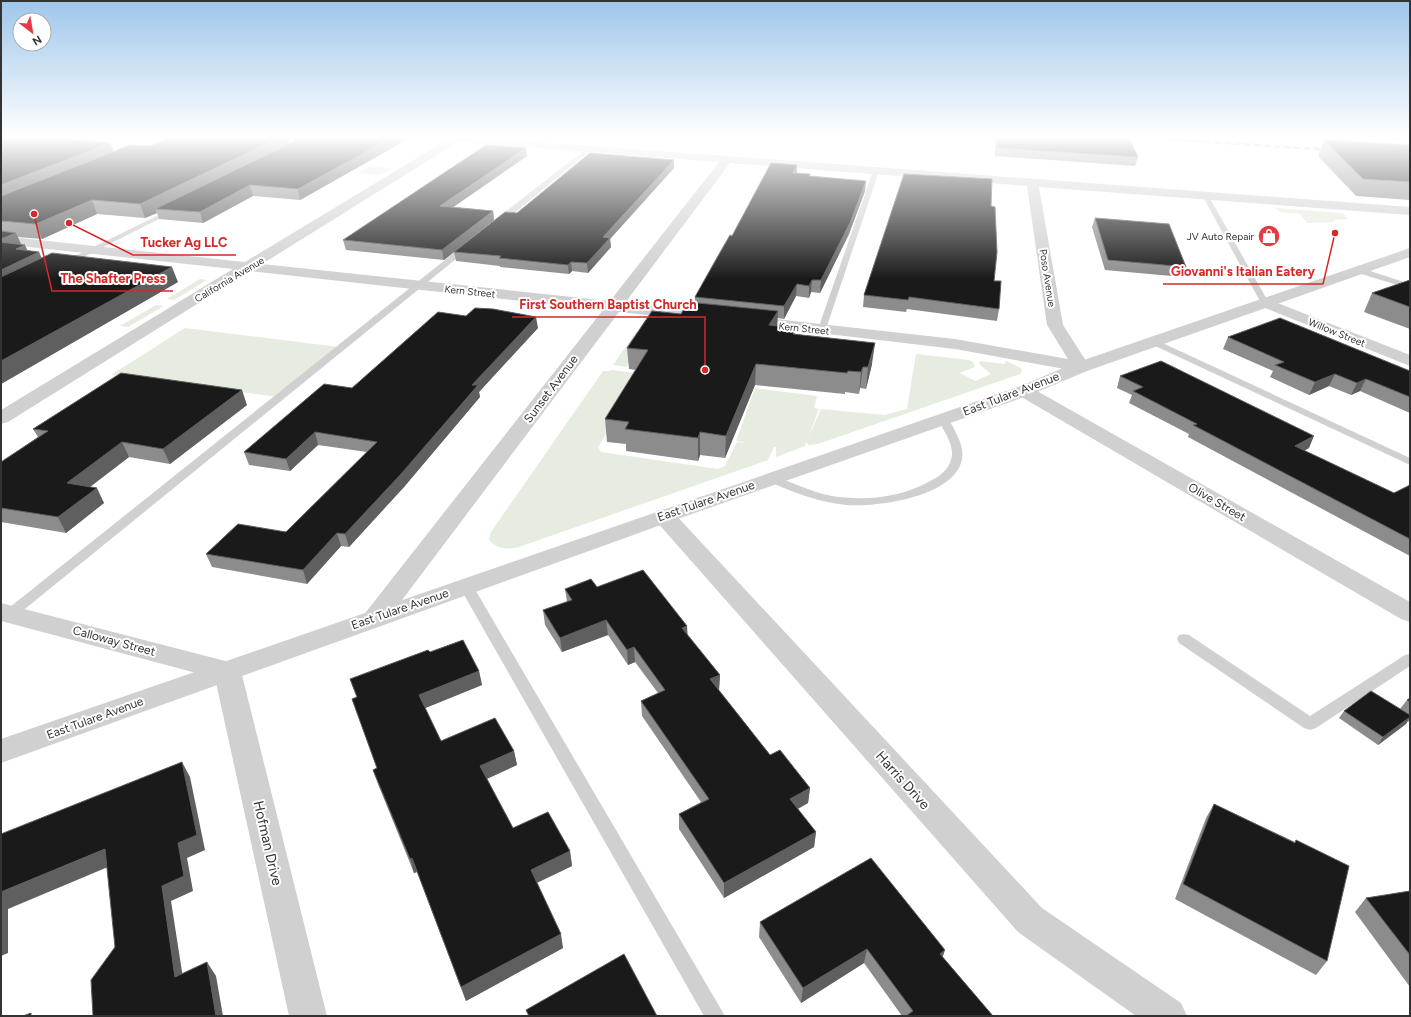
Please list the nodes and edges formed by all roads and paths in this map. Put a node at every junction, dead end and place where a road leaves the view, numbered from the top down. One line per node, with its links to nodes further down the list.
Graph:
1 (384, 183): 16 (street, California Avenue)
2 (546, 183): 10 (lane)
3 (709, 183): 21 (street, Sunset Avenue)
4 (872, 183): 22 (lane)
5 (1032, 183): 25 (street, Poso Avenue)
6 (1051, 183): 7 (street)
7 (1205, 195): 9 (street); 20 (lane)
8 (178, 207): 13 (lane)
9 (1410, 211)
10 (490, 229)
11 (477, 239): 18 (lane)
12 (1, 240): 13 (street, Kern Street)
13 (93, 250): 15 (lane); 16 (street, Kern Street)
14 (1410, 252): 17 (street, East Tulare Avenue)
15 (58, 267)
16 (248, 267): 18 (street, Kern Street); 27 (street, California Avenue)
17 (1358, 270): 19 (lane); 20 (street, East Tulare Avenue)
18 (419, 285): 21 (street, Kern Street); 33 (lane)
19 (1410, 287)
20 (1265, 303): 23 (street, East Tulare Avenue); 24 (street, Willow Street)
21 (614, 306): 22 (street, Kern Street); 35 (street, Sunset Avenue)
22 (822, 330): 25 (street, Kern Street)
23 (1154, 342): 25 (street, East Tulare Avenue); 29 (lane)
24 (1410, 361)
25 (1081, 367): 26 (street, East Tulare Avenue)
26 (1024, 391): 28 (street, East Tulare Avenue); 34 (street, Olive Street)
27 (1, 418)
28 (943, 419): 30 (street, East Tulare Avenue); 30 (lane)
29 (1410, 462)
30 (771, 479): 31 (street, East Tulare Avenue)
31 (664, 516): 32 (street, East Tulare Avenue); 42 (street, Harris Drive)
32 (466, 586): 35 (street, East Tulare Avenue); 41 (lane)
33 (5, 613): 38 (street, Calloway Street)
34 (1410, 614)
35 (375, 618): 38 (street, East Tulare Avenue)
36 (1184, 639): 37 (lane)
37 (1410, 659)
38 (227, 671): 39 (street, East Tulare Avenue); 40 (street, Hofman Drive)
39 (1, 751)
40 (308, 1016)
41 (715, 1016)
42 (1168, 1016)

